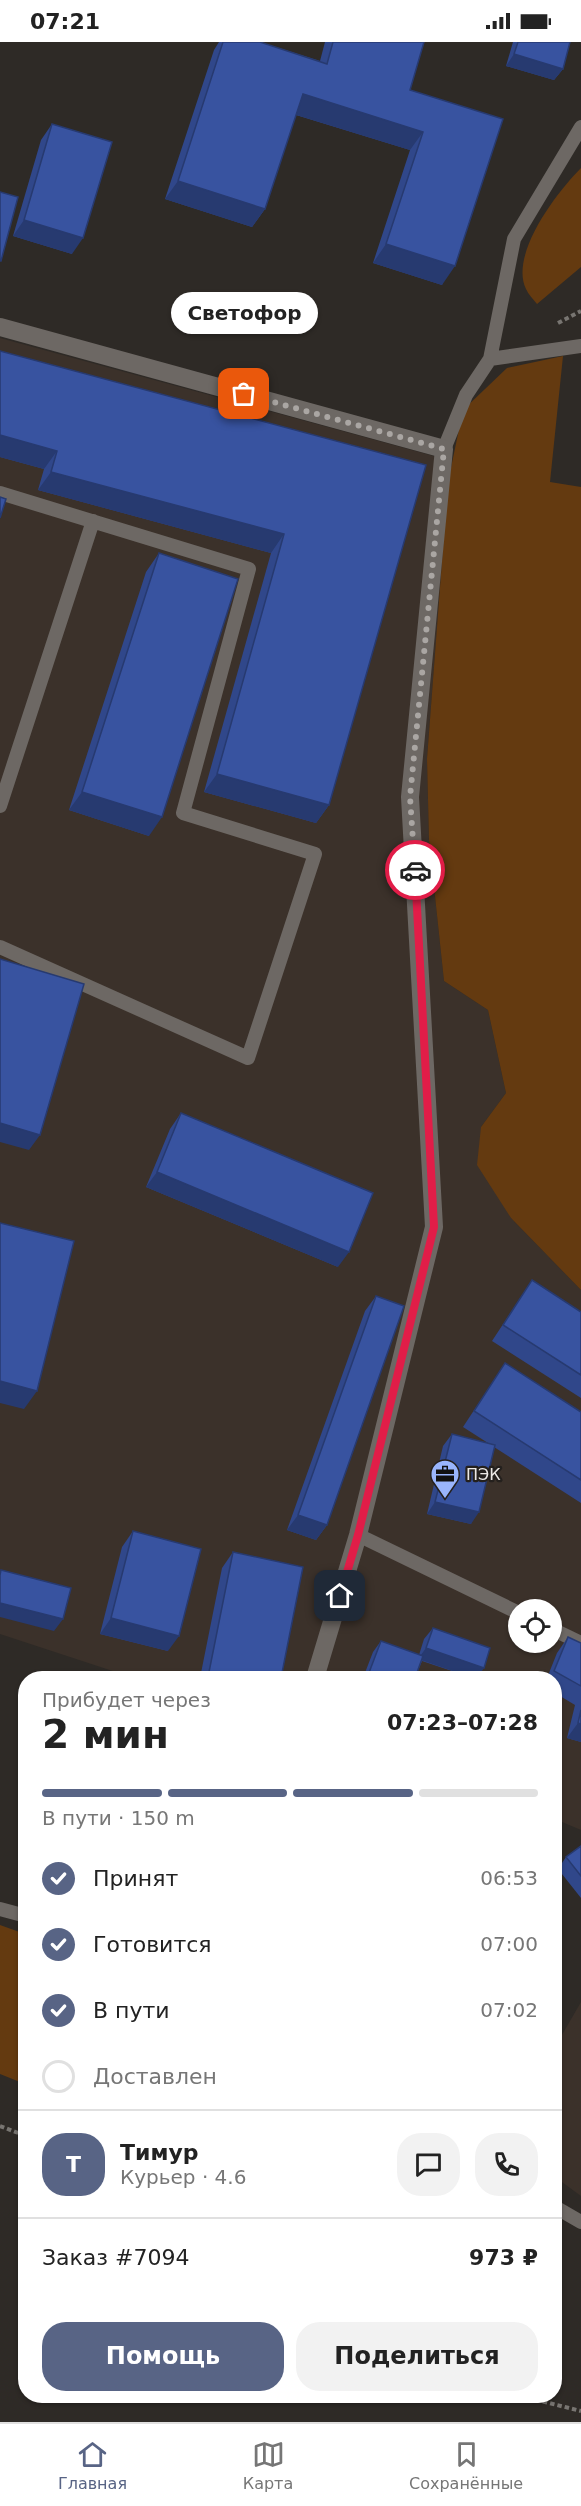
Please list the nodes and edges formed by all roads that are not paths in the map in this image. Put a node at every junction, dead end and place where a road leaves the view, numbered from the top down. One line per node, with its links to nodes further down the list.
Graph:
1 (581, 127): 4 (lane)
2 (0, 327): 5 (street)
3 (581, 346): 4 (lane)
4 (490, 359): 5 (lane)
5 (444, 449): 10 (street)
6 (0, 493): 7 (lane)
7 (93, 521): 8 (lane); 9 (lane)
8 (0, 806)
9 (0, 947)
10 (358, 1535): 11 (lane); 14 (street)
11 (508, 1608)
12 (562, 1634): 13 (lane)
13 (581, 1643)
14 (317, 1671)
15 (0, 1909): 16 (lane)
16 (18, 1914)
17 (562, 2211): 18 (lane)
18 (581, 2222)

